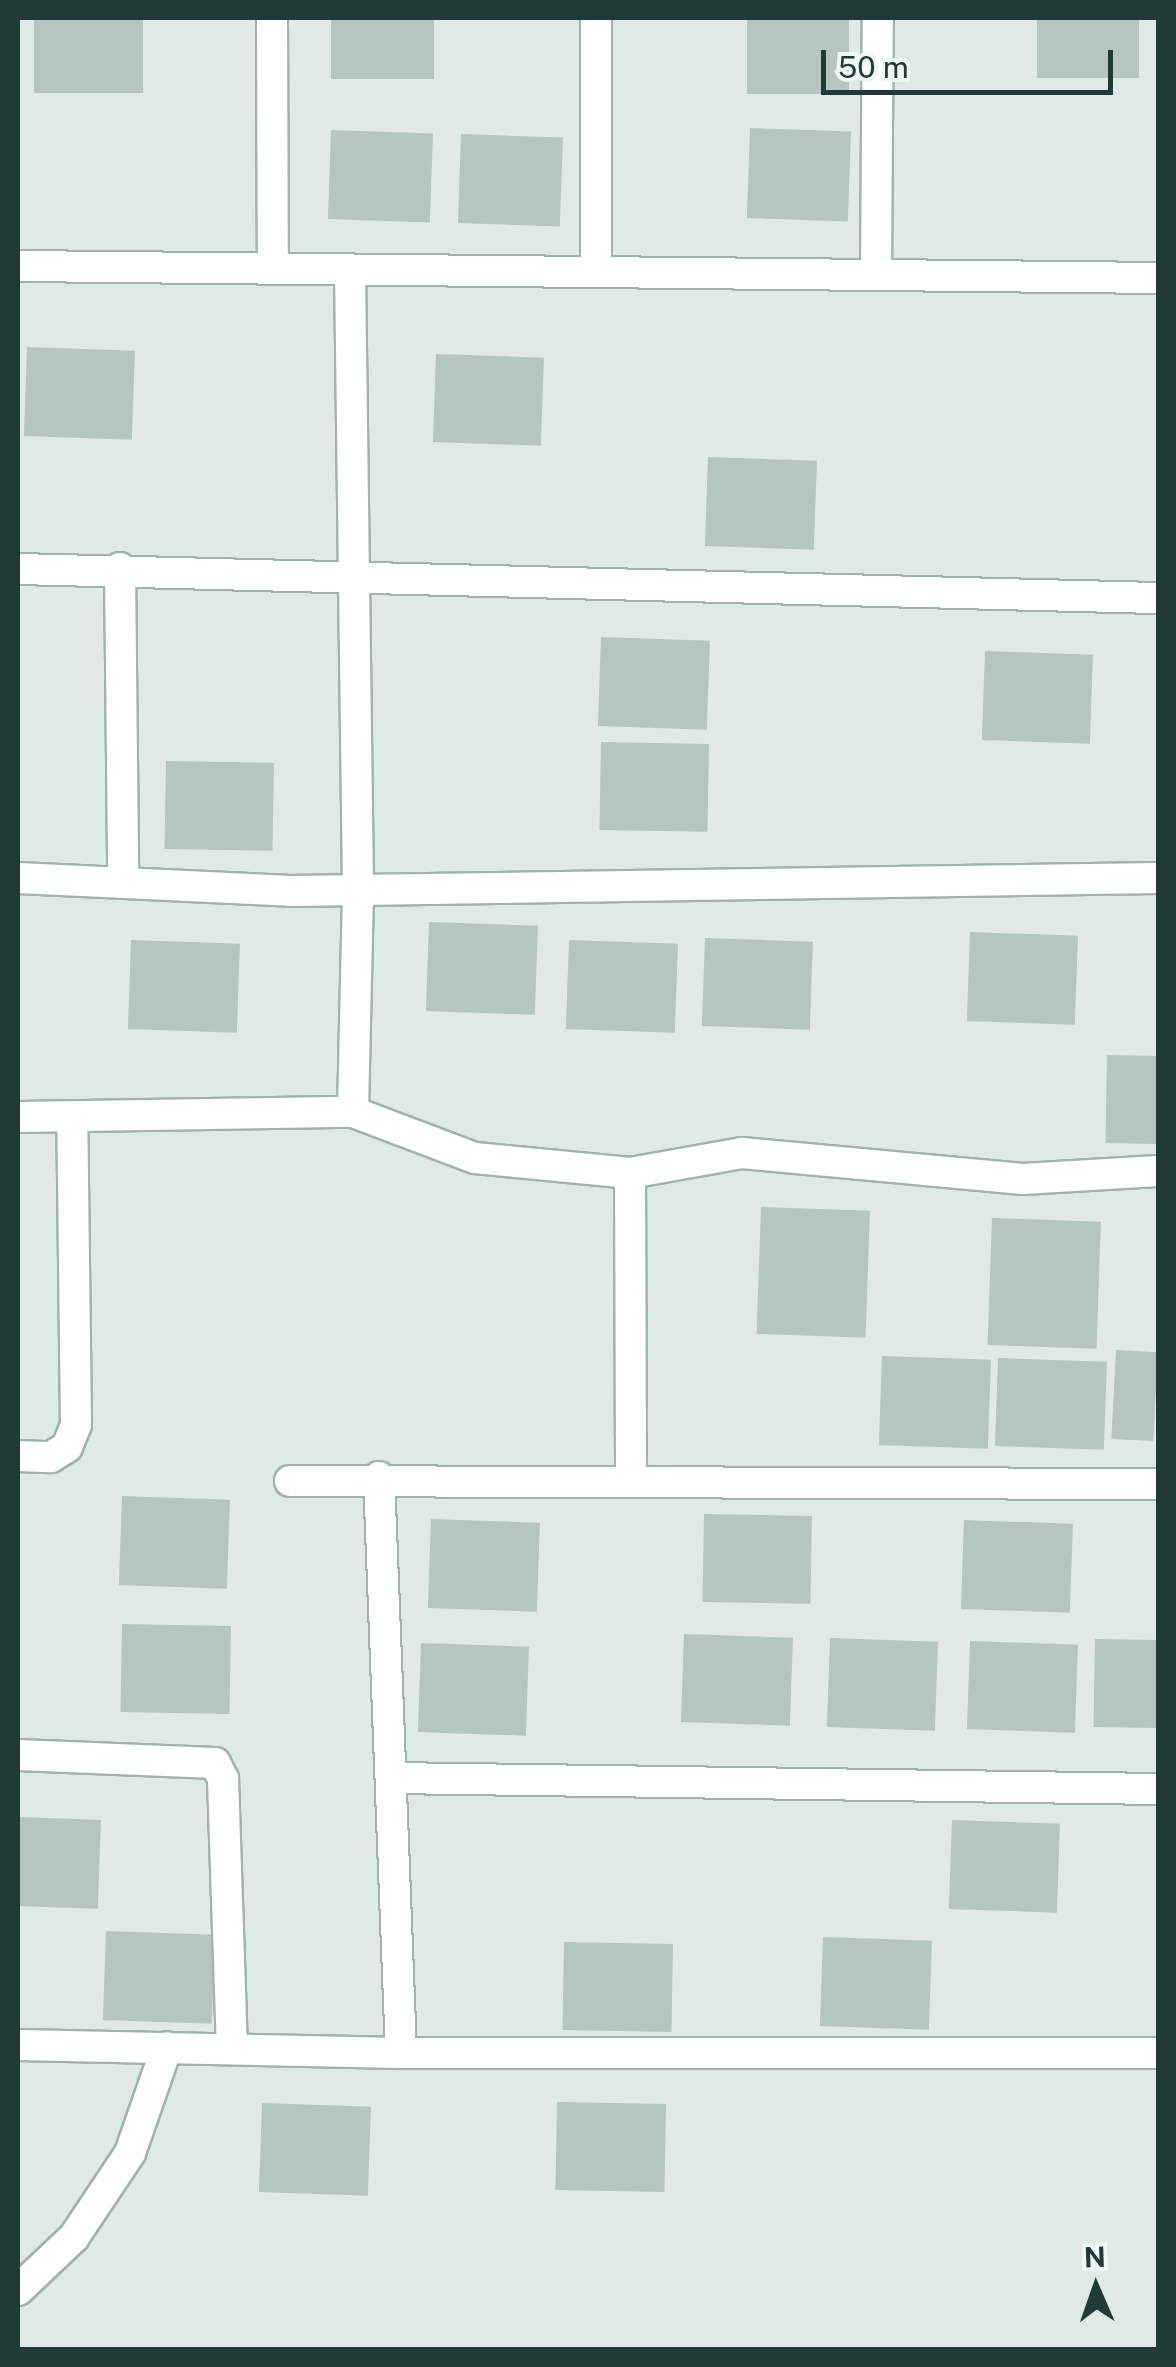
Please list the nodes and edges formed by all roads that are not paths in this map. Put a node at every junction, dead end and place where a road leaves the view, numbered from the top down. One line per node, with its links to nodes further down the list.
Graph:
1 (272, 18): 5 (street)
2 (596, 18): 7 (street)
3 (878, 18): 8 (street)
4 (18, 266): 5 (street)
5 (273, 268): 6 (street)
6 (350, 269): 7 (street); 12 (street)
7 (596, 272): 8 (street)
8 (876, 274): 9 (street)
9 (1158, 278)
10 (120, 568): 11 (street); 12 (street); 16 (street)
11 (18, 569)
12 (356, 574): 13 (street); 17 (street)
13 (1158, 598)
14 (18, 878): 16 (street)
15 (1158, 878): 17 (street)
16 (123, 880): 17 (street)
17 (358, 891): 18 (street)
18 (353, 1112): 20 (street); 22 (street)
19 (18, 1117): 20 (street)
20 (72, 1117): 23 (street)
21 (1158, 1171): 22 (street)
22 (630, 1173): 26 (street)
23 (18, 1456)
24 (379, 1477): 25 (street); 26 (street); 29 (street)
25 (290, 1482)
26 (632, 1482): 27 (street)
27 (1158, 1484)
28 (18, 1755): 33 (street)
29 (390, 1778): 30 (street); 34 (street)
30 (1158, 1789)
31 (18, 2045): 32 (street)
32 (167, 2047): 33 (street); 36 (street)
33 (232, 2049): 34 (street)
34 (402, 2053): 35 (street)
35 (1158, 2053)
36 (18, 2290)

